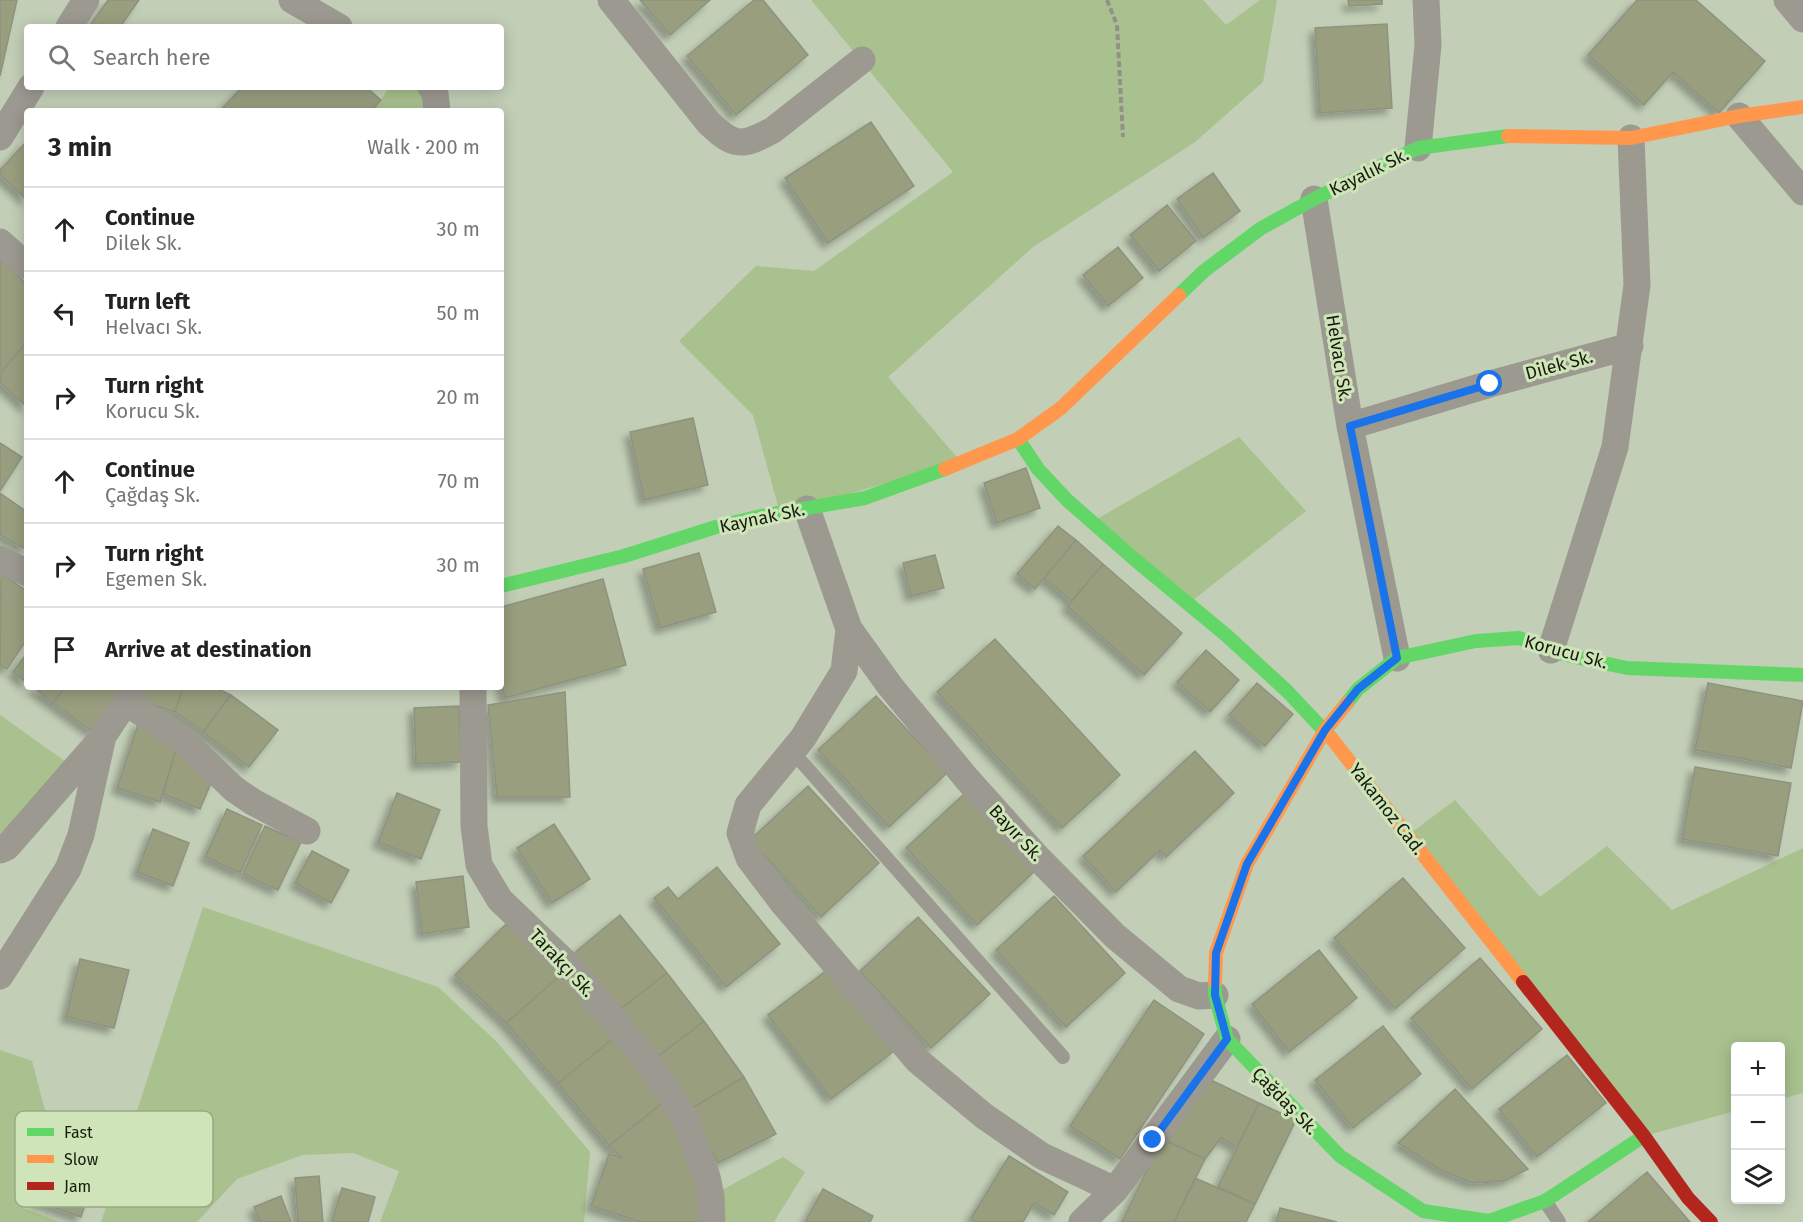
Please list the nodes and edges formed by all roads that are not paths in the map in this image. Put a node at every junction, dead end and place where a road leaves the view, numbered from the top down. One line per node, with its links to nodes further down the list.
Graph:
1 (86, 0): 7 (street)
2 (292, 0): 8 (street)
3 (611, 0): 9 (street)
4 (1426, 0): 17 (street)
5 (1787, 0): 6 (street)
6 (1803, 19)
7 (71, 24)
8 (334, 24)
9 (862, 60)
10 (29, 90): 15 (street)
11 (433, 90): 13 (street)
12 (1803, 107): 14 (street, Kayalık Sk.)
13 (437, 108)
14 (1739, 116): 16 (street, Kayalık Sk.); 18 (street)
15 (0, 137)
16 (1631, 138): 17 (street, Kayalık Sk.); 22 (street)
17 (1418, 148): 19 (street, Kayalık Sk.)
18 (1803, 192)
19 (1314, 199): 23 (street, Helvacı Sk.); 24 (street, Kayalık Sk.)
20 (0, 242): 21 (street)
21 (24, 263)
22 (1630, 346): 23 (street, Dilek Sk.); 30 (street)
23 (1350, 426): 31 (street, Helvacı Sk.)
24 (1018, 439): 25 (street, Kaynak Sk.); 35 (street, Yakamoz Cad.)
25 (807, 509): 28 (street, Kaynak Sk.); 29 (street)
26 (0, 559): 27 (street)
27 (24, 571)
28 (504, 584)
29 (849, 629): 37 (street); 41 (street, Bayır Sk.)
30 (1551, 650): 31 (street, Korucu Sk.); 32 (street, Korucu Sk.)
31 (1397, 658): 35 (street, Korucu Sk.)
32 (1803, 675)
33 (473, 690): 48 (street, Tarakçı Sk.)
34 (129, 695): 36 (street); 38 (street)
35 (1325, 730): 41 (street, Çağdaş Sk.); 44 (street, Yakamoz Cad.)
36 (103, 736): 39 (street); 40 (street)
37 (792, 751): 43 (lane); 45 (street)
38 (308, 831)
39 (0, 850)
40 (0, 976)
41 (1215, 995): 42 (street, Çağdaş Sk.)
42 (1227, 1039): 45 (street); 46 (street, Çağdaş Sk.)
43 (1063, 1057)
44 (1644, 1136): 46 (street, Çağdaş Sk.); 50 (street, Yakamoz Cad.)
45 (1115, 1190): 47 (street)
46 (1545, 1201): 49 (lane)
47 (1087, 1220)
48 (712, 1222)
49 (1559, 1222)
50 (1711, 1222)

